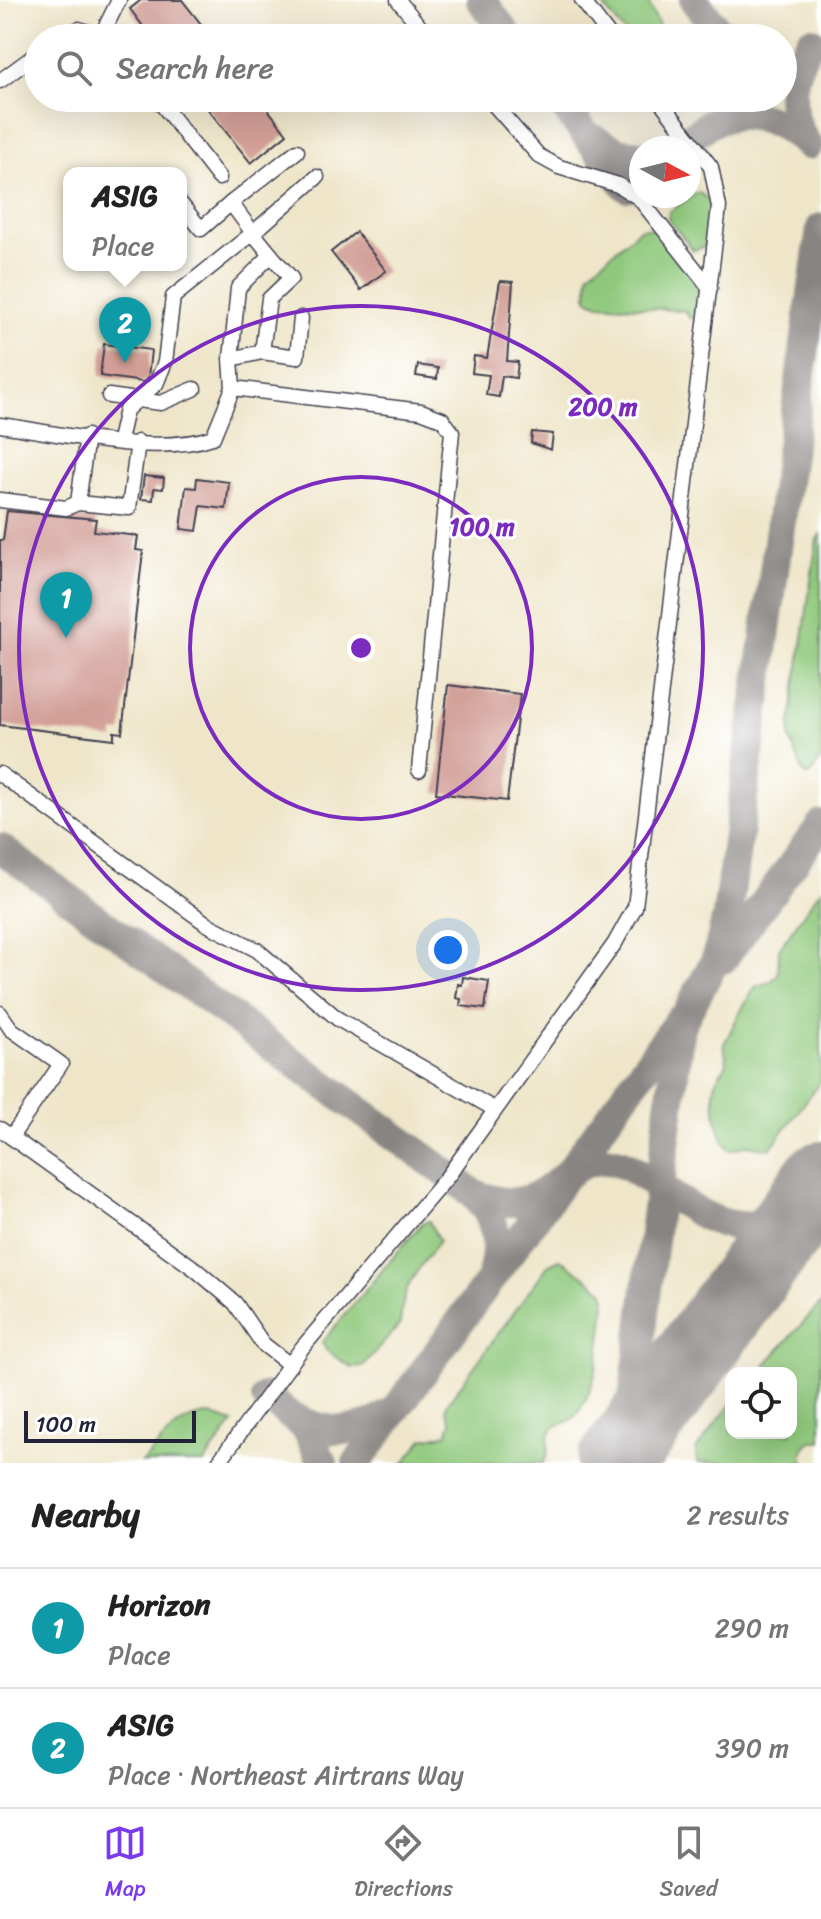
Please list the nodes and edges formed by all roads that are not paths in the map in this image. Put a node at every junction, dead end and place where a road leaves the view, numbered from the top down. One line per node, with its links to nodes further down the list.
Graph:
1 (119, 0): 4 (street)
2 (398, 0): 5 (street)
3 (582, 0): 6 (street)
4 (110, 24)
5 (418, 24)
6 (600, 24)
7 (24, 63): 8 (street)
8 (0, 81)
9 (168, 112): 14 (street)
10 (500, 112): 19 (street)
11 (669, 112): 19 (street)
12 (297, 151): 15 (street)
13 (317, 177): 17 (street)
14 (219, 178)
15 (231, 203): 16 (street); 17 (street)
16 (187, 212)
17 (253, 233): 18 (street); 26 (street)
18 (271, 255): 21 (street); 22 (street)
19 (710, 288): 36 (street)
20 (301, 318): 21 (street)
21 (262, 352): 22 (street)
22 (231, 359): 23 (street)
23 (233, 388): 30 (street); 33 (street)
24 (194, 389): 26 (street)
25 (109, 396): 26 (street)
26 (137, 400): 29 (street)
27 (0, 425): 28 (street)
28 (87, 436): 29 (street); 32 (street)
29 (119, 440): 30 (street)
30 (138, 442): 32 (street)
31 (0, 500): 32 (street)
32 (78, 503)
33 (419, 770)
34 (0, 774): 36 (street)
35 (0, 1013): 37 (street)
36 (494, 1109): 38 (street)
37 (6, 1133): 38 (street)
38 (290, 1365): 39 (street)
39 (218, 1463)

